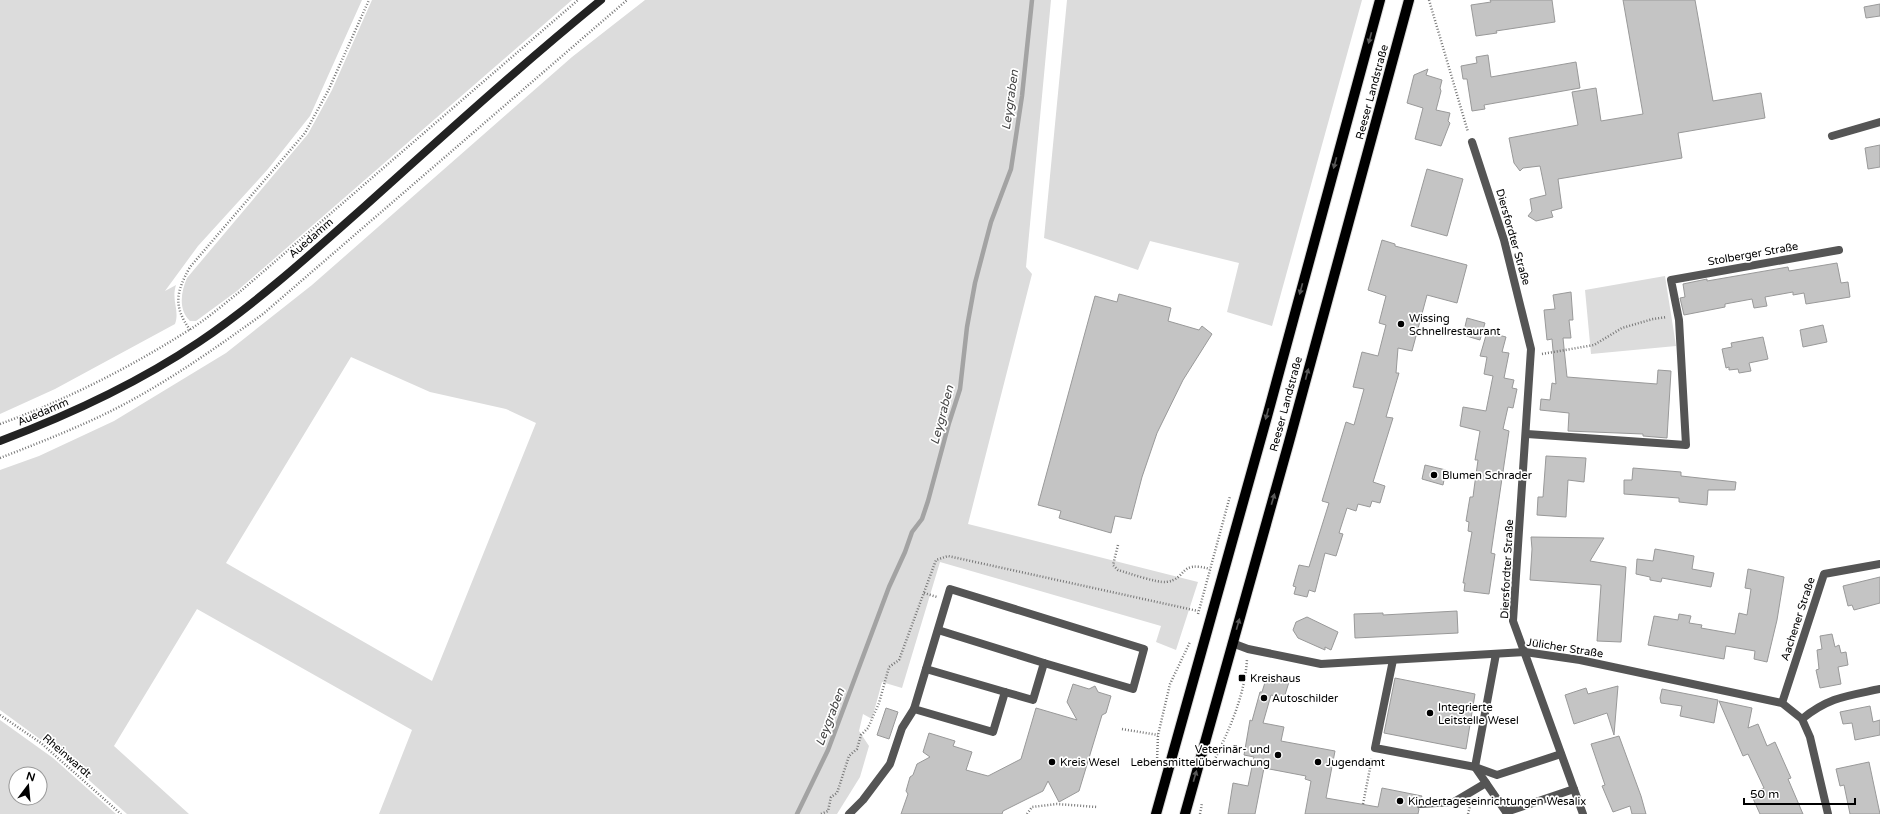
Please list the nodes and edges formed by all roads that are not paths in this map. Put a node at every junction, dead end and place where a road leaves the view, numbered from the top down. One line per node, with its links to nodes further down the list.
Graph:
1 (601, 0): 9 (street, Auedamm)
2 (1380, 0): 29 (main road, Reeser Landstraße, one-way to 29)
3 (1409, 0): 12 (main road, Reeser Landstraße, one-way to 3)
4 (1880, 122): 5 (street)
5 (1832, 136)
6 (1472, 142): 8 (street, Diersfordter Straße)
7 (1839, 250): 8 (street, Stolberger Straße)
8 (1527, 434): 13 (street, Diersfordter Straße)
9 (0, 441)
10 (1880, 564): 20 (street, Aachener Straße)
11 (938, 630): 16 (street); 16 (street); 17 (street)
12 (1232, 643): 15 (street, Jülicher Straße); 30 (main road, Reeser Landstraße, one-way to 12)
13 (1525, 652): 14 (street, Jülicher Straße); 20 (street, Jülicher Straße); 23 (street, Diersfordter Straße)
14 (1496, 654): 15 (street, Jülicher Straße); 24 (street)
15 (1393, 660): 24 (street)
16 (1044, 663): 19 (street)
17 (926, 669): 19 (street); 21 (street)
18 (1880, 689): 22 (street)
19 (1005, 692): 21 (street)
20 (1782, 703): 22 (street, Jülicher Straße)
21 (914, 709): 28 (street)
22 (1802, 719): 32 (street)
23 (1561, 754): 24 (street); 26 (street, Diersfordter Straße)
24 (1474, 767): 25 (street)
25 (1486, 783): 26 (street); 27 (street)
26 (1574, 789): 31 (street, Diersfordter Straße)
27 (1420, 804)
28 (850, 814)
29 (1156, 814)
30 (1185, 814)
31 (1583, 814)
32 (1828, 814)

